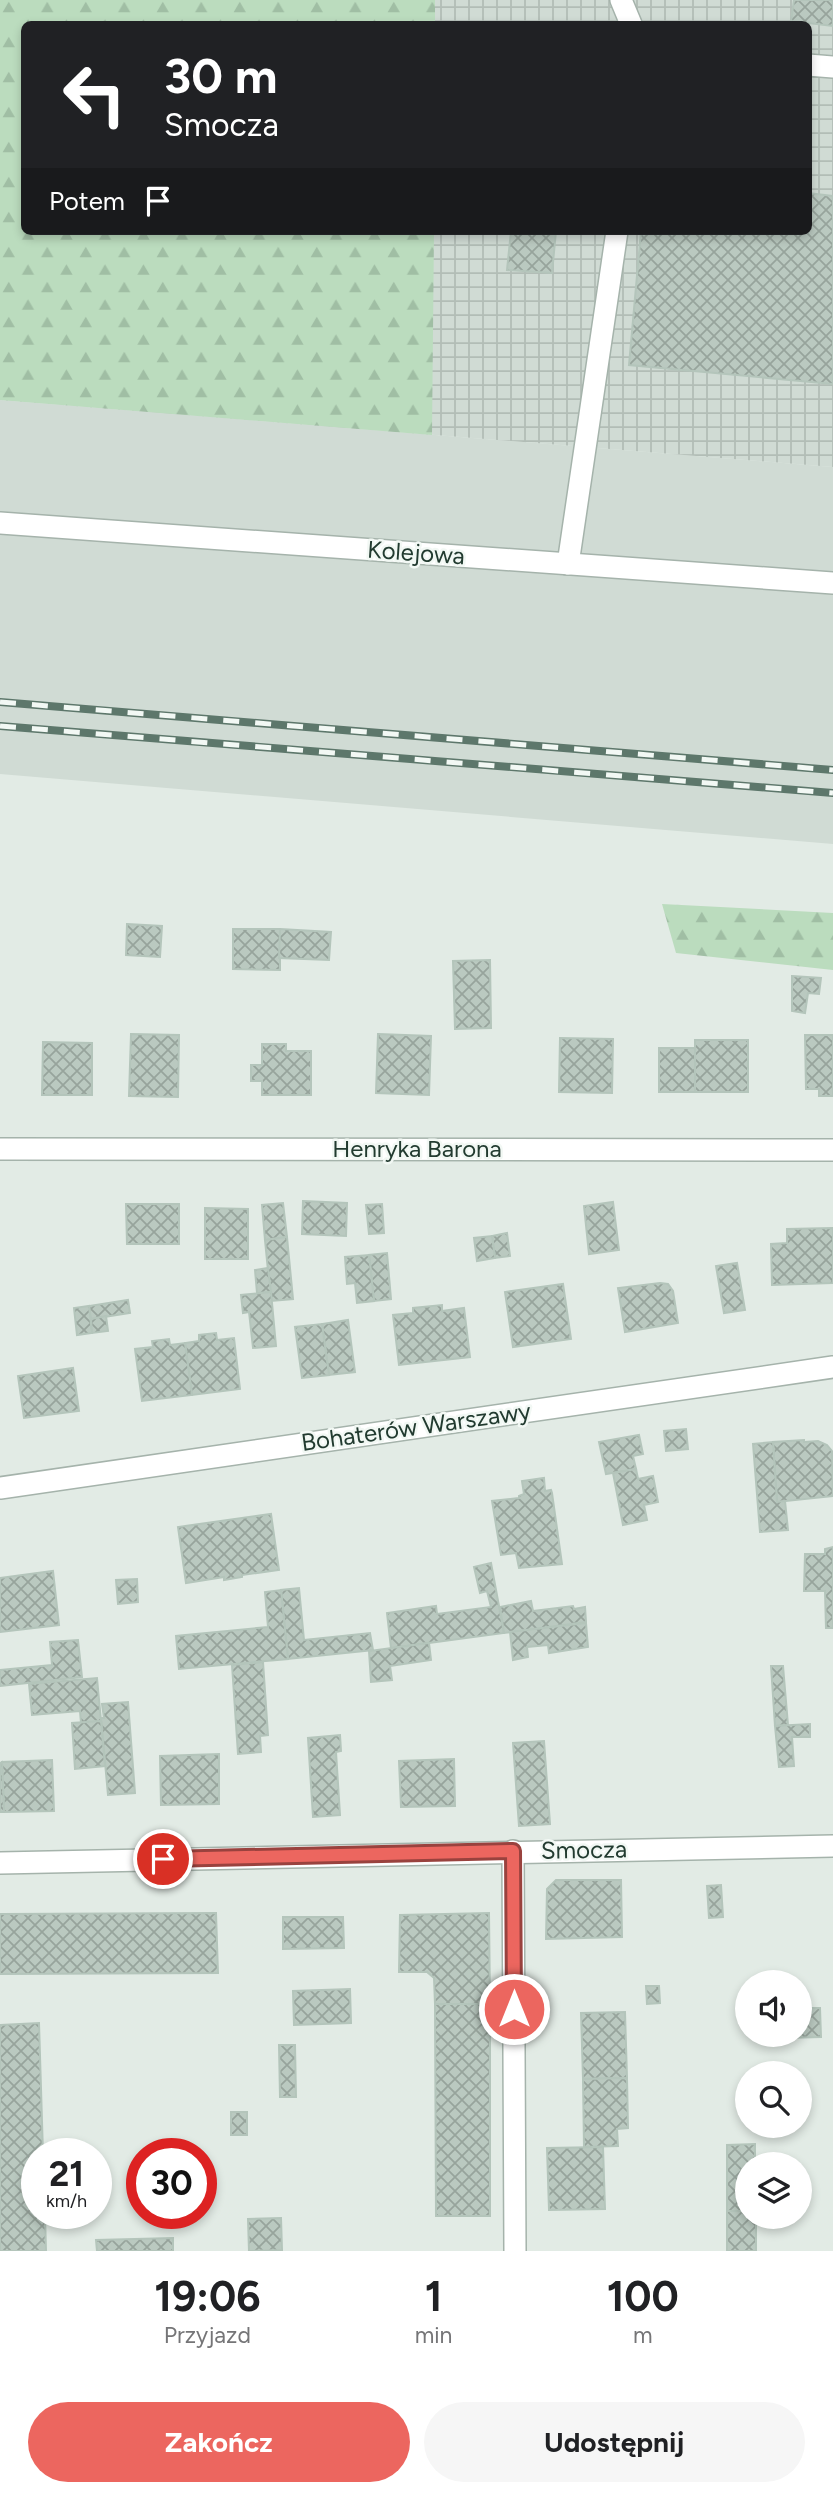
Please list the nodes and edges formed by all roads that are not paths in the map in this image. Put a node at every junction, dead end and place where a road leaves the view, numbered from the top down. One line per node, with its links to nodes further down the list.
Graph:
1 (621, 0): 2 (street)
2 (630, 21)
3 (812, 65): 4 (street)
4 (833, 67)
5 (616, 235): 7 (street)
6 (0, 523): 7 (street, Kolejowa)
7 (568, 564): 8 (street, Kolejowa)
8 (833, 583)
9 (0, 1149): 10 (street, Henryka Barona)
10 (833, 1150)
11 (833, 1367): 12 (street, Bohaterów Warszawy)
12 (0, 1488)
13 (833, 1846): 14 (street, Smocza)
14 (513, 1851): 15 (street, Smocza); 16 (street)
15 (0, 1863)
16 (515, 2251)

